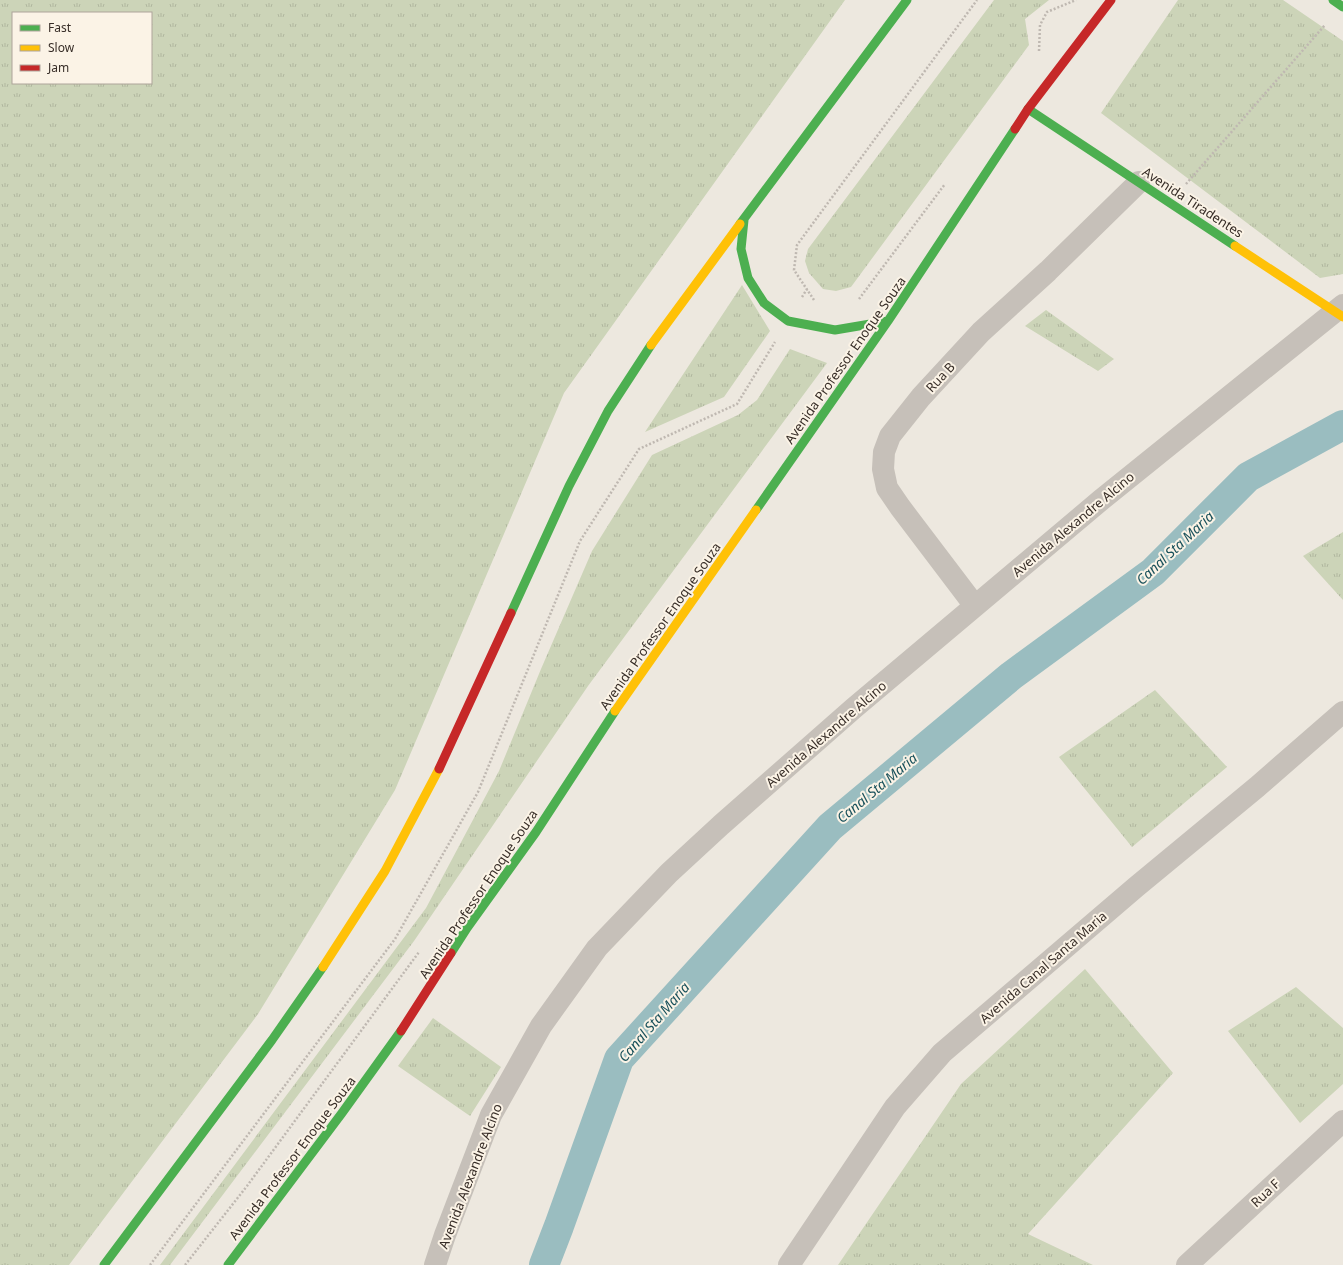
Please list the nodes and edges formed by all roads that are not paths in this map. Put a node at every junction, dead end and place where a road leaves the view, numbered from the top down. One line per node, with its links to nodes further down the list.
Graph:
1 (907, 0): 7 (main road)
2 (1111, 0): 5 (main road, Avenida Professor Enoque Souza)
3 (1333, 0): 4 (main road)
4 (1342, 6)
5 (1028, 108): 6 (main road, Avenida Tiradentes); 9 (main road, Avenida Professor Enoque Souza)
6 (1138, 182): 8 (main road, Avenida Tiradentes); 10 (street, Rua B)
7 (744, 220): 9 (main road); 13 (main road)
8 (1341, 311): 10 (street, Avenida Alexandre Alcino)
9 (888, 321): 14 (main road, Avenida Professor Enoque Souza)
10 (975, 606): 15 (street, Avenida Alexandre Alcino)
11 (1343, 712): 16 (street, Avenida Canal Santa Maria)
12 (1343, 1121): 17 (street, Rua F)
13 (104, 1265)
14 (228, 1265)
15 (436, 1265)
16 (790, 1265)
17 (1187, 1265)

